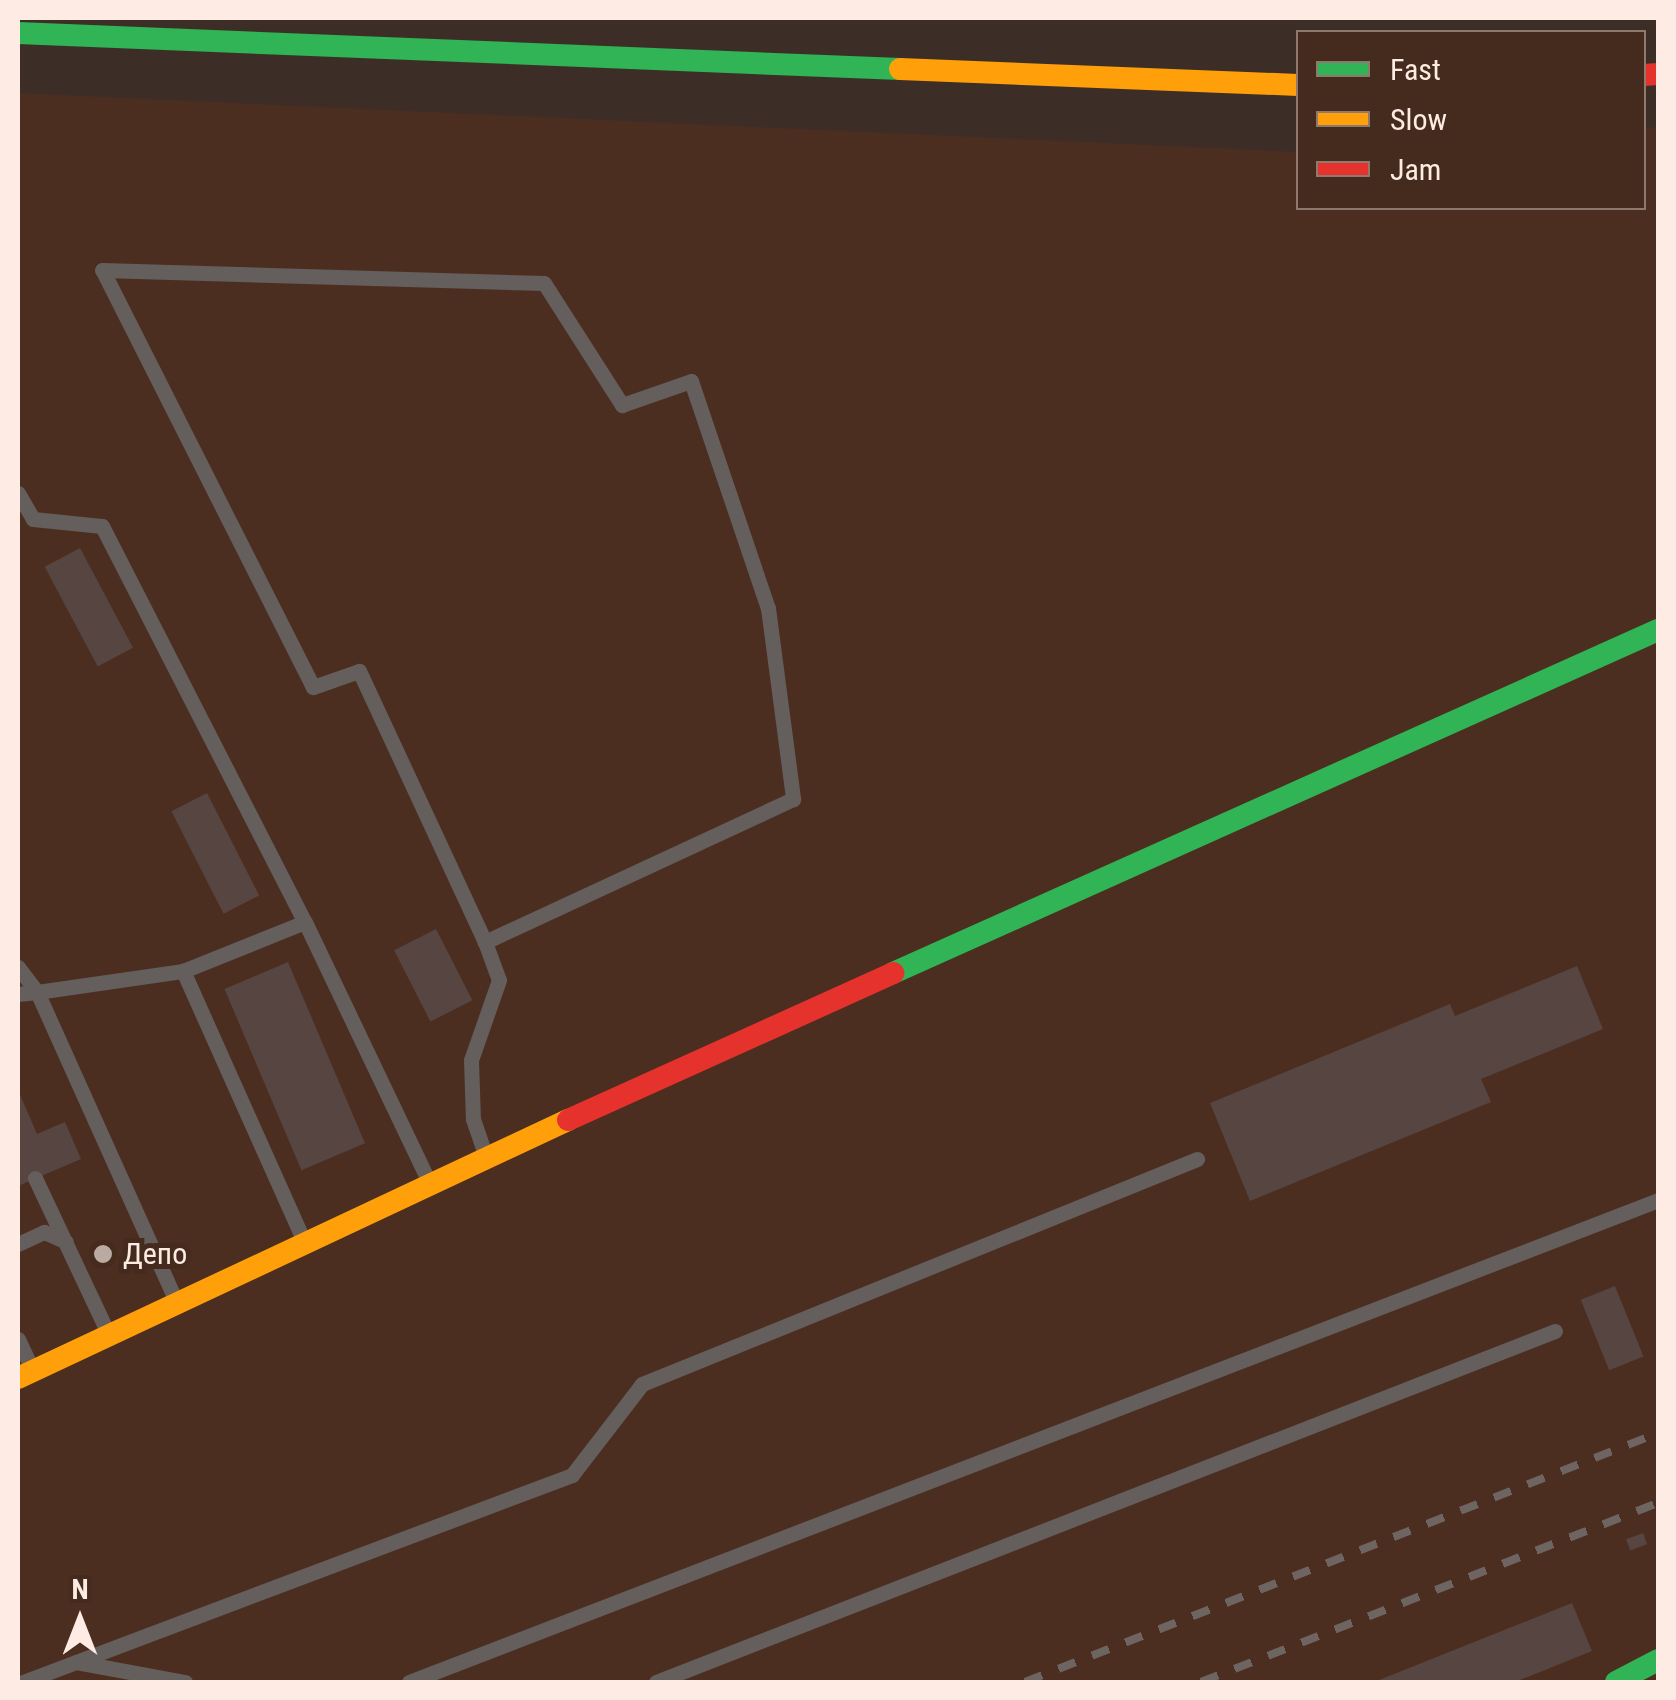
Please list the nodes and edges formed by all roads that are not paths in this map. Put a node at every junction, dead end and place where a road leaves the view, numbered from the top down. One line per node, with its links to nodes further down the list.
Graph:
1 (18, 34): 2 (street)
2 (1296, 85)
3 (18, 493): 5 (lane)
4 (1658, 630): 12 (street)
5 (305, 922): 8 (lane); 14 (lane)
6 (485, 942): 6 (lane); 12 (lane)
7 (18, 966): 9 (lane)
8 (182, 970): 9 (lane); 18 (lane)
9 (37, 992): 10 (lane); 19 (lane)
10 (18, 994)
11 (1197, 1158): 25 (lane)
12 (488, 1160): 14 (street)
13 (35, 1178): 16 (lane)
14 (431, 1188): 18 (street)
15 (1658, 1200): 28 (lane)
16 (66, 1242): 17 (lane); 22 (lane)
17 (18, 1244)
18 (306, 1246): 19 (street)
19 (178, 1307): 22 (street)
20 (1555, 1331): 29 (lane)
21 (18, 1339): 23 (lane)
22 (111, 1339): 23 (street)
23 (25, 1375)
24 (1658, 1660): 30 (street)
25 (76, 1662): 26 (lane); 27 (lane)
26 (23, 1682)
27 (185, 1682)
28 (409, 1682)
29 (656, 1682)
30 (1616, 1682)

